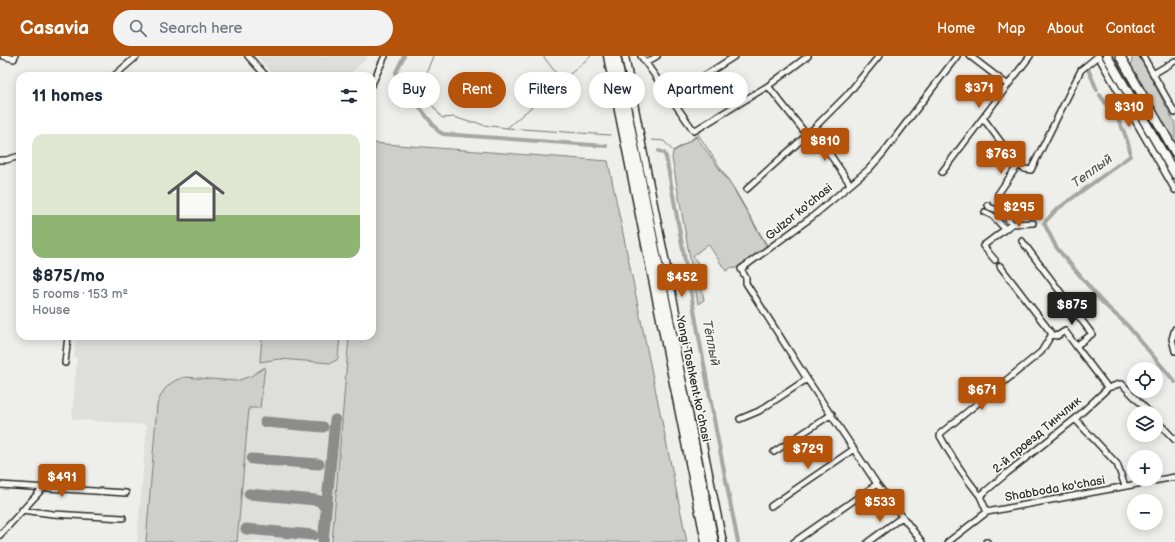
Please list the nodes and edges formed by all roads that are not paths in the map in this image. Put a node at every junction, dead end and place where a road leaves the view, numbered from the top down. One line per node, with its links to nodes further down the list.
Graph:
1 (3, 56): 2 (street)
2 (15, 56)
3 (137, 56): 24 (street)
4 (248, 56): 25 (street)
5 (385, 56): 29 (street)
6 (608, 56): 86 (highway, Yangi Toshkent ko‘chasi)
7 (616, 56): 87 (highway, Yangi Toshkent ko‘chasi)
8 (625, 56): 88 (main road)
9 (641, 56): 22 (street)
10 (657, 56): 22 (street)
11 (735, 56): 27 (street)
12 (808, 56): 32 (street)
13 (879, 56): 38 (street)
14 (957, 56): 45 (street, Gulzor ko'chasi)
15 (970, 56): 31 (street)
16 (1030, 56): 31 (street)
17 (1098, 56): 42 (street); 47 (street)
18 (1107, 56): 30 (highway)
19 (1120, 56): 23 (highway)
20 (1144, 56): 28 (street)
21 (1175, 61): 28 (street)
22 (648, 62): 26 (street)
23 (1128, 70): 30 (highway); 39 (highway)
24 (119, 72)
25 (262, 72)
26 (655, 72)
27 (710, 72)
28 (1153, 74): 36 (street)
29 (376, 75)
30 (1118, 76): 44 (highway)
31 (1008, 85): 37 (street)
32 (768, 86): 33 (street); 38 (street)
33 (748, 98)
34 (680, 108): 35 (street)
35 (732, 108)
36 (1175, 113)
37 (983, 118): 42 (street); 43 (street)
38 (808, 133): 45 (street); 46 (street)
39 (1175, 152)
40 (16, 158): 41 (street)
41 (0, 160)
42 (1018, 165): 48 (street)
43 (942, 172)
44 (1175, 174)
45 (850, 184): 63 (street, Gulzor ko'chasi)
46 (747, 190)
47 (1175, 190)
48 (998, 194)
49 (988, 205): 52 (street)
50 (985, 212): 53 (street)
51 (1033, 223): 52 (street)
52 (1012, 224): 53 (street)
53 (1005, 229): 55 (street)
54 (1022, 241): 60 (street)
55 (995, 260)
56 (1000, 266): 58 (street)
57 (1175, 329): 61 (street)
58 (1052, 334): 60 (street); 79 (street)
59 (68, 340): 62 (street)
60 (1076, 346): 64 (street)
61 (1175, 351)
62 (65, 363)
63 (807, 379): 66 (street); 67 (street)
64 (1108, 388): 65 (street, 2-й проезд Тинчлик); 68 (street, 2-й проезд Тинчлик)
65 (1143, 406)
66 (832, 414): 71 (street); 72 (street)
67 (740, 418)
68 (1075, 419): 76 (street); 79 (street, 2-й проезд Тинчлик)
69 (1163, 427): 70 (street)
70 (1175, 440)
71 (854, 449): 74 (street); 80 (street)
72 (774, 452)
73 (1175, 477): 76 (street, Shabboda ko'chasi)
74 (877, 484): 83 (street); 89 (street)
75 (0, 485): 77 (street)
76 (1126, 486): 82 (street, Shabboda ko'chasi)
77 (43, 488): 78 (street); 81 (street)
78 (126, 493)
79 (980, 496): 82 (street)
80 (771, 506)
81 (22, 510): 84 (street); 85 (street)
82 (987, 512): 92 (street, Shabboda ko'chasi)
83 (902, 517): 90 (street); 91 (street)
84 (123, 518)
85 (0, 535)
86 (706, 542)
87 (714, 542)
88 (723, 542)
89 (794, 542)
90 (868, 542)
91 (922, 542)
92 (948, 542)

